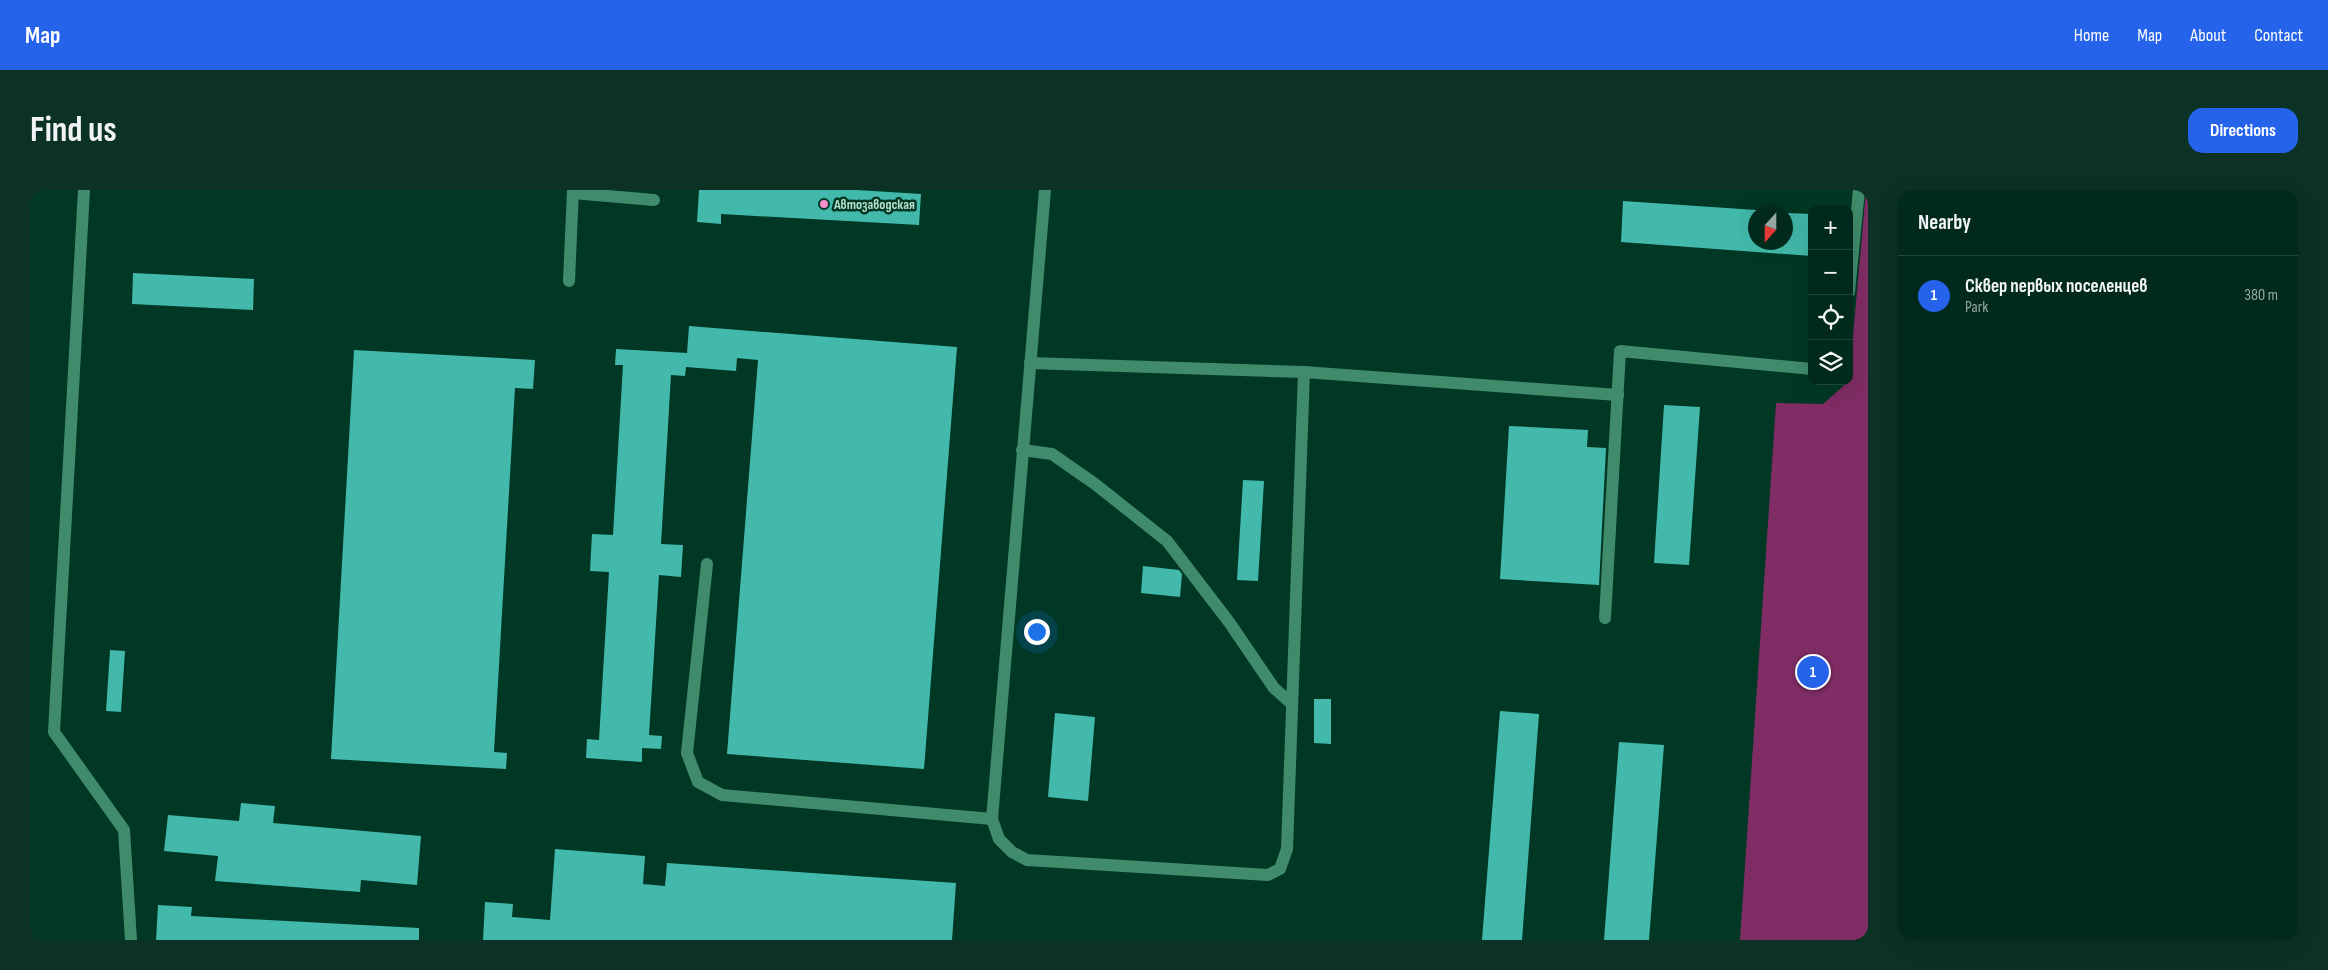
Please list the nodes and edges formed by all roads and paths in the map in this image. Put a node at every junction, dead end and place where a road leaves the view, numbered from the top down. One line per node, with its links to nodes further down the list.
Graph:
1 (84, 190): 17 (street)
2 (1045, 190): 8 (street)
3 (1859, 190): 6 (street)
4 (573, 192): 5 (street); 7 (street)
5 (654, 200)
6 (1853, 251)
7 (569, 280)
8 (1030, 363): 10 (street); 12 (street)
9 (1808, 369): 11 (street)
10 (1304, 372): 11 (street); 15 (street)
11 (1618, 396): 14 (street)
12 (1022, 450): 15 (street); 16 (street)
13 (707, 564): 16 (street)
14 (1605, 618)
15 (1292, 704): 16 (street)
16 (992, 819)
17 (131, 940)

